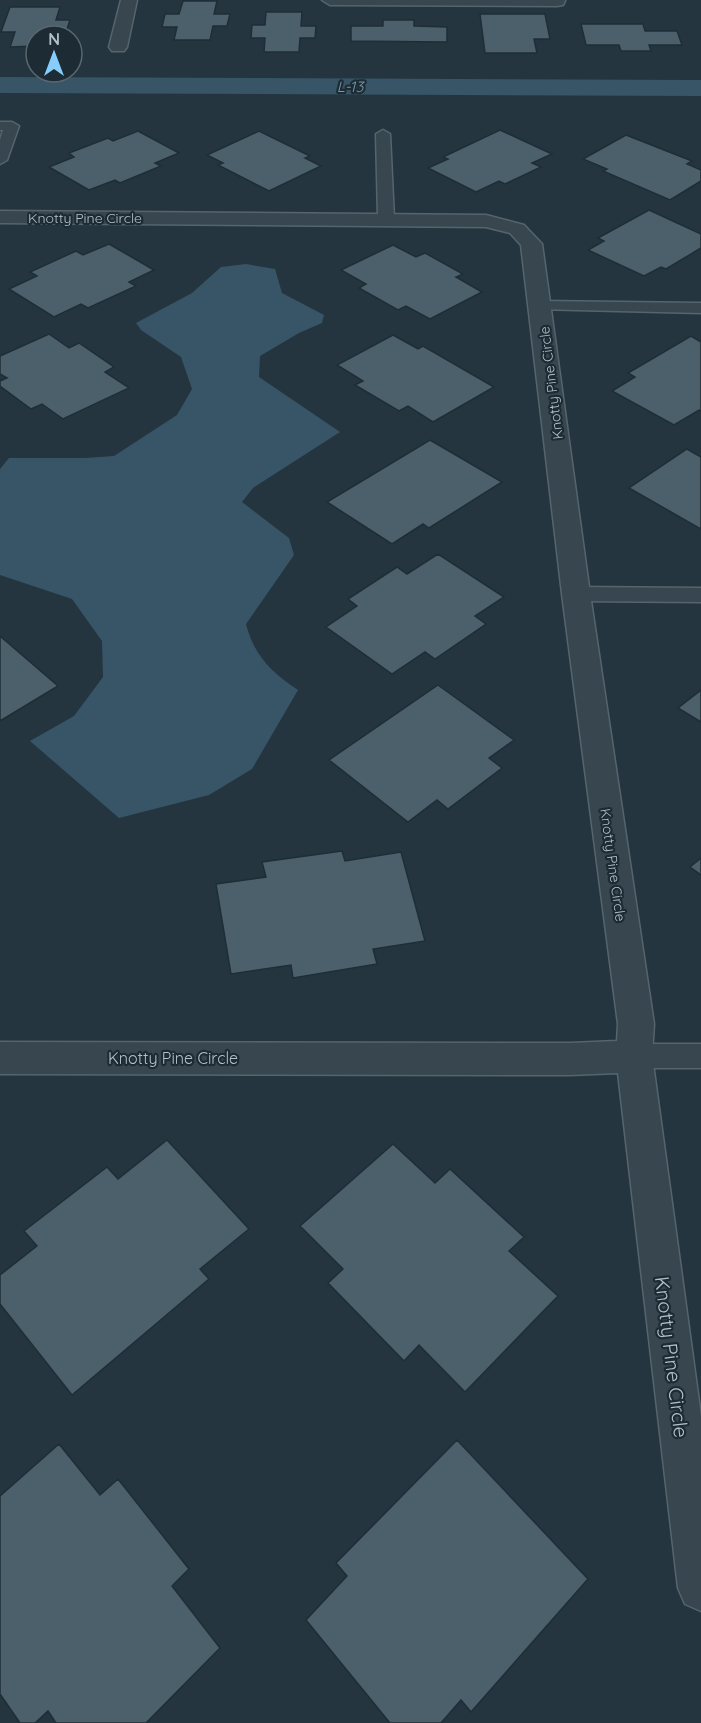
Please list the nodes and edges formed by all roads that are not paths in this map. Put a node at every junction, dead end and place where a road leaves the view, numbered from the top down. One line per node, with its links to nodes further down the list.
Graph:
1 (129, 0): 4 (street)
2 (330, 0): 3 (street)
3 (557, 1)
4 (118, 47)
5 (0, 126): 7 (lane)
6 (383, 134): 9 (lane)
7 (0, 160)
8 (0, 217): 9 (street, Knotty Pine Circle)
9 (386, 219): 10 (street, Knotty Pine Circle)
10 (542, 306): 11 (lane); 12 (street, Knotty Pine Circle)
11 (701, 308)
12 (576, 594): 13 (lane); 14 (street, Knotty Pine Circle)
13 (701, 595)
14 (634, 1056): 15 (lane); 16 (street, Knotty Pine Circle); 17 (street, Knotty Pine Circle)
15 (701, 1056)
16 (0, 1058)
17 (701, 1588)

